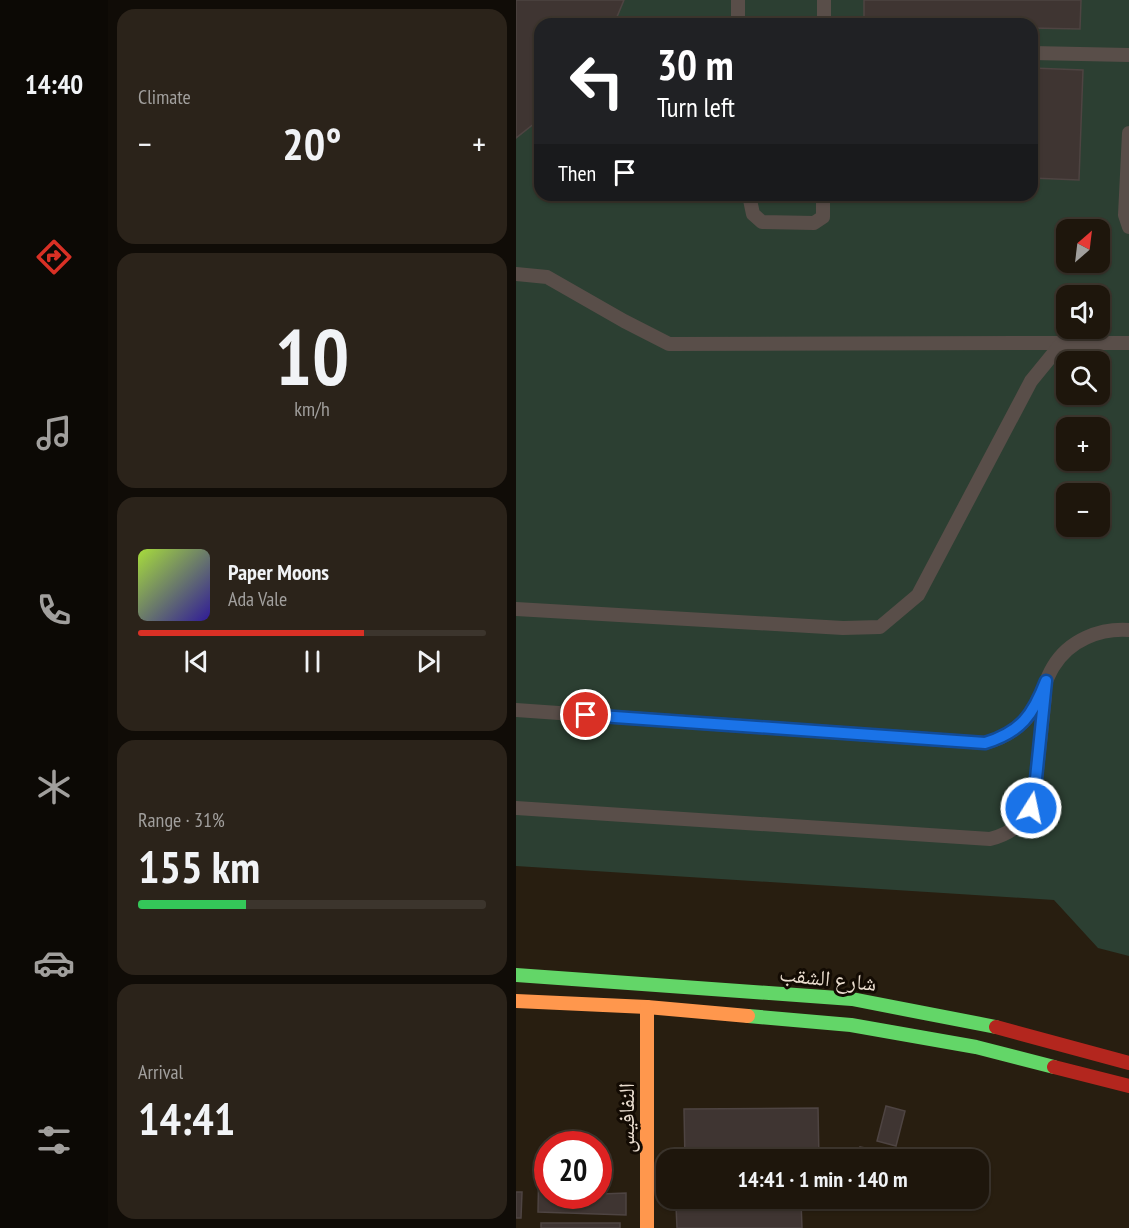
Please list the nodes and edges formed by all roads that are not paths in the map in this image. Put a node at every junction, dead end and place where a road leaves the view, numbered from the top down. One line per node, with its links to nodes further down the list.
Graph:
1 (738, 0): 3 (lane)
2 (824, 0): 4 (lane)
3 (738, 18)
4 (824, 18)
5 (1038, 53): 6 (lane)
6 (1129, 55)
7 (1129, 133): 10 (lane)
8 (750, 201): 9 (lane)
9 (823, 201)
10 (1129, 226)
11 (516, 274): 12 (lane)
12 (1062, 343): 13 (lane); 14 (lane)
13 (1129, 343)
14 (516, 609)
15 (1129, 630): 16 (lane)
16 (1046, 681): 17 (lane); 18 (lane)
17 (516, 710)
18 (516, 808)
19 (516, 975): 22 (street, شارع الشقب)
20 (516, 1001): 21 (street, شارع الشقب)
21 (647, 1007): 23 (street, شارع الشقب); 24 (street, النفافيس)
22 (1129, 1063)
23 (1129, 1086)
24 (647, 1228)

